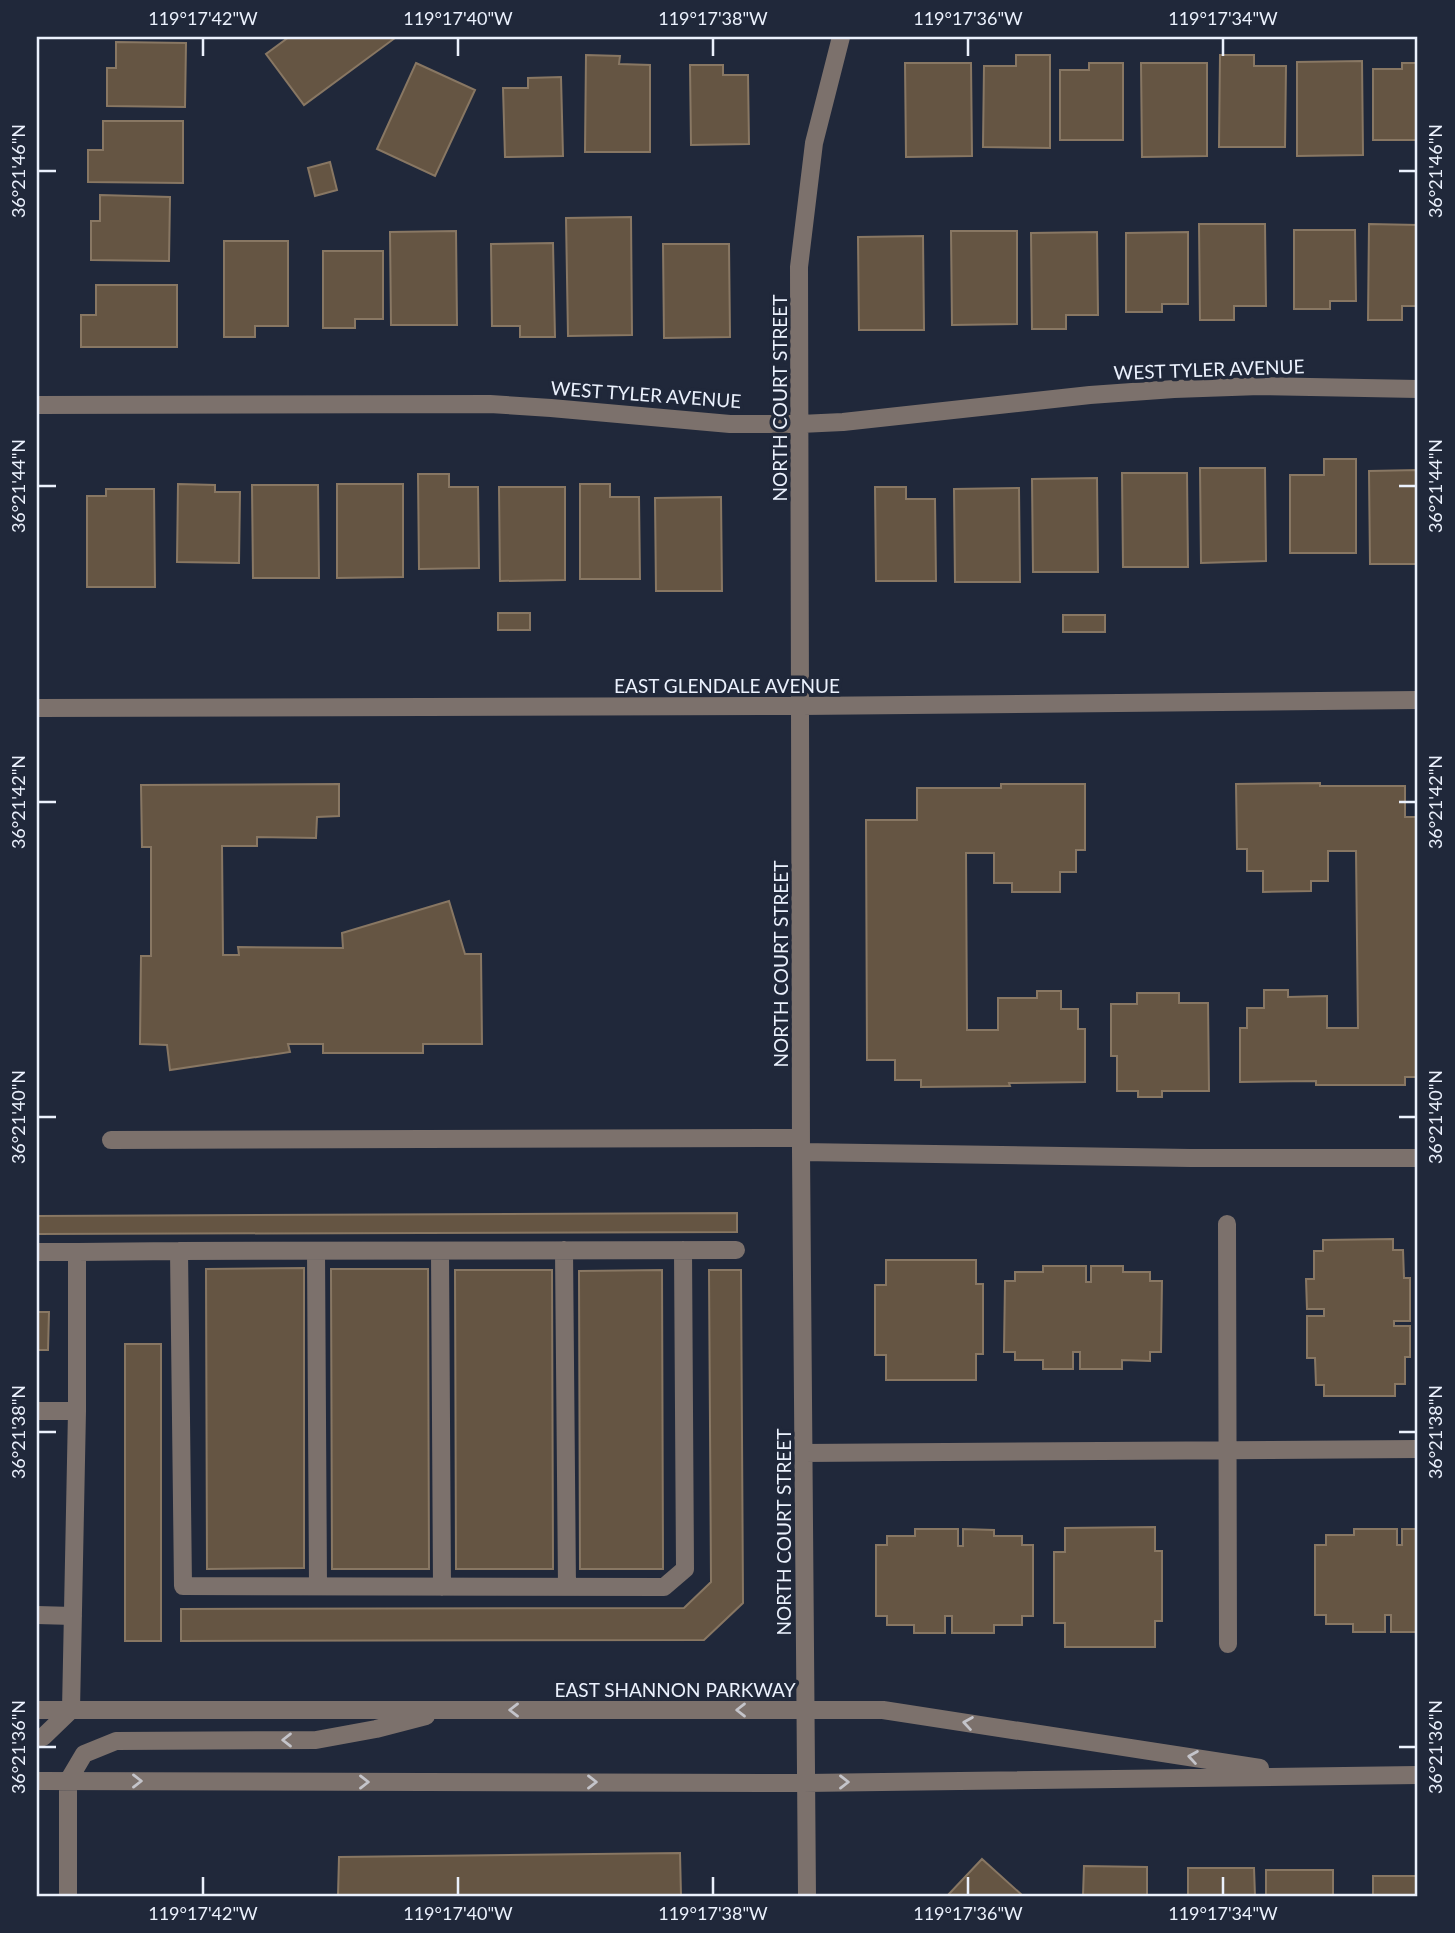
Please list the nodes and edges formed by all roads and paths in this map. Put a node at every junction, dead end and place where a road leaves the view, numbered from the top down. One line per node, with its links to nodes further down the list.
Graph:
1 (841, 37): 4 (street, NORTH COURT STREET)
2 (1418, 388): 4 (street, WEST TYLER AVENUE)
3 (37, 405): 4 (street, WEST TYLER AVENUE)
4 (800, 424): 6 (street, NORTH COURT STREET)
5 (1418, 700): 6 (street, EAST GLENDALE AVENUE)
6 (801, 706): 7 (street, EAST GLENDALE AVENUE); 9 (street, NORTH COURT STREET)
7 (37, 708)
8 (111, 1140): 9 (street)
9 (801, 1145): 10 (street); 24 (street, NORTH COURT STREET)
10 (1418, 1158)
11 (1227, 1224): 23 (street)
12 (564, 1250): 13 (street); 17 (street); 27 (street)
13 (683, 1250): 14 (street); 27 (street)
14 (736, 1250)
15 (179, 1251): 16 (street); 19 (street); 25 (street)
16 (316, 1251): 17 (street); 25 (street)
17 (440, 1251): 26 (street)
18 (37, 1252): 19 (street)
19 (77, 1252): 21 (street)
20 (37, 1411): 21 (street)
21 (77, 1411): 29 (street)
22 (1418, 1449): 23 (street)
23 (1227, 1450): 24 (street); 30 (street)
24 (803, 1453): 34 (street, NORTH COURT STREET)
25 (318, 1586): 26 (street)
26 (442, 1587): 27 (street)
27 (567, 1587)
28 (37, 1615): 29 (street)
29 (73, 1616): 32 (street)
30 (1228, 1644)
31 (37, 1710): 32 (street, EAST SHANNON PARKWAY)
32 (71, 1710): 33 (street, EAST SHANNON PARKWAY); 35 (street)
33 (450, 1710): 34 (street, EAST SHANNON PARKWAY, one-way to 33); 39 (street, one-way to 39)
34 (804, 1710): 36 (street, EAST SHANNON PARKWAY, one-way to 34); 40 (street, NORTH COURT STREET)
35 (37, 1738)
36 (1308, 1775): 37 (street, EAST SHANNON PARKWAY); 40 (street, EAST SHANNON PARKWAY, one-way to 36)
37 (1418, 1775)
38 (37, 1781): 39 (street, EAST SHANNON PARKWAY)
39 (68, 1781): 40 (street, EAST SHANNON PARKWAY, one-way to 40); 41 (street)
40 (805, 1783): 42 (street, NORTH COURT STREET)
41 (68, 1896)
42 (807, 1896)

